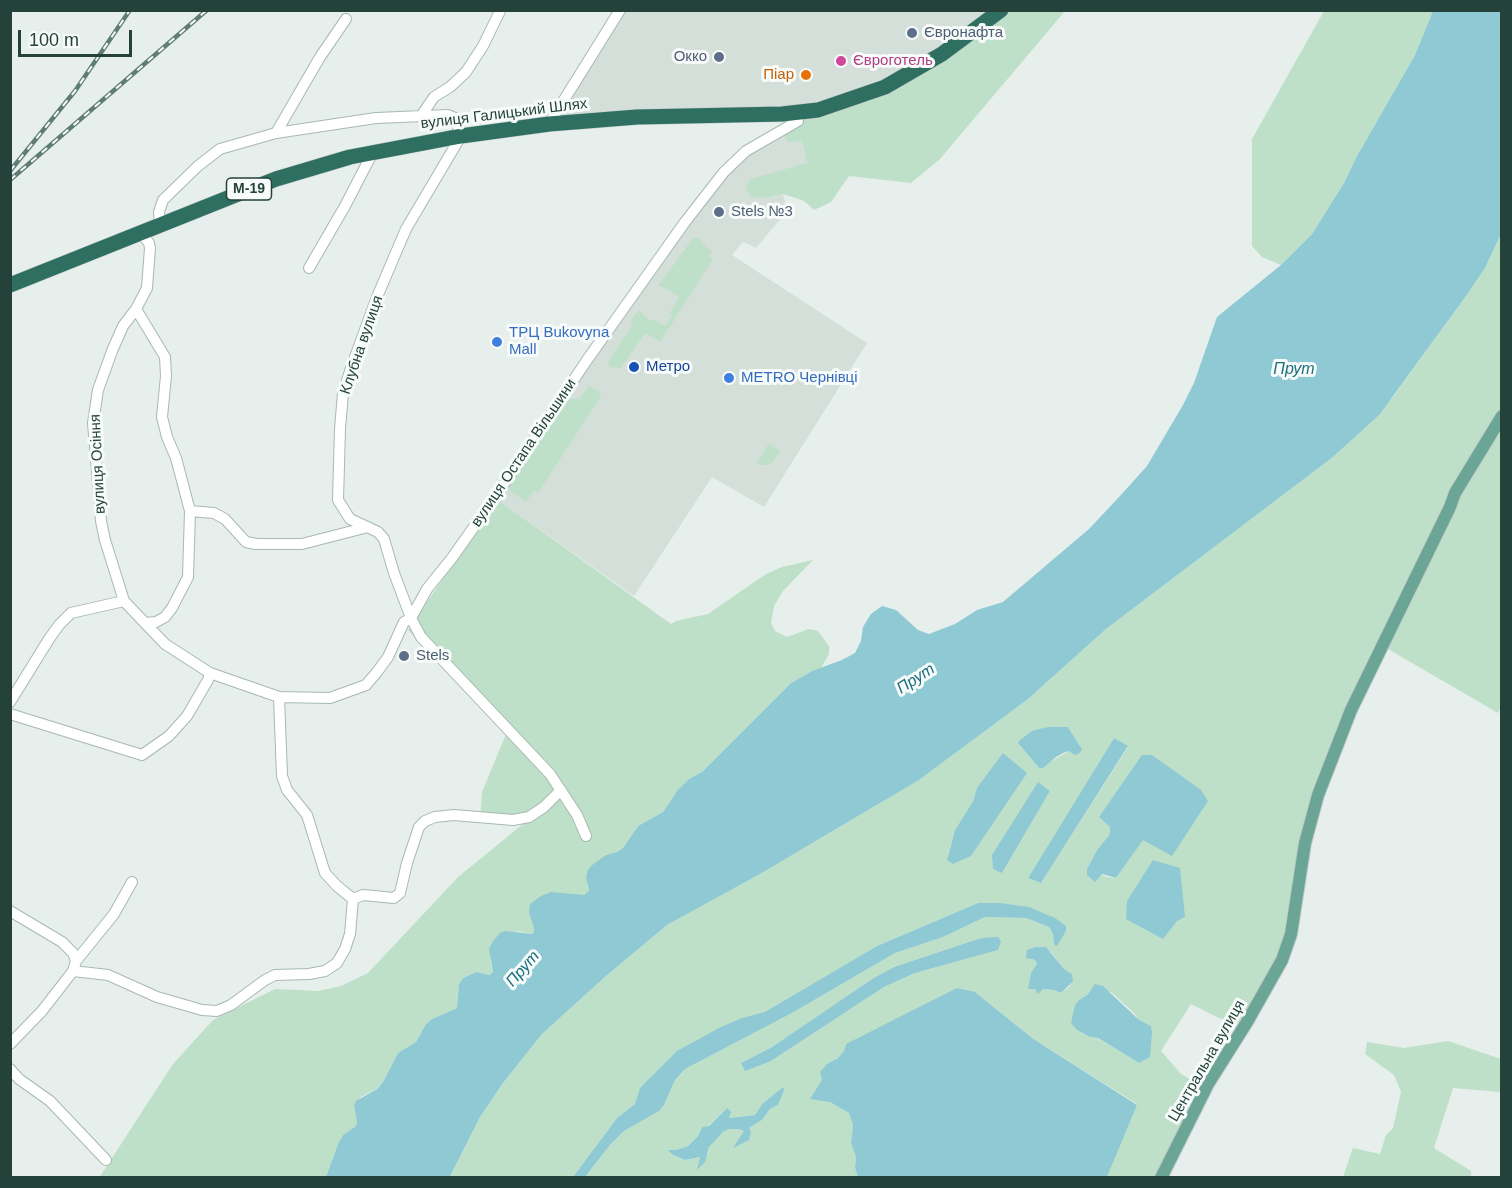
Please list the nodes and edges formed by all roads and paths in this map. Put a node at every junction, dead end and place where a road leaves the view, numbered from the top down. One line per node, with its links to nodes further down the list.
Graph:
1 (620, 10): 7 (street)
2 (1000, 10): 5 (highway, вулиця Галицький Шлях / М-19)
3 (500, 11): 6 (street)
4 (346, 19): 8 (street)
5 (798, 112): 7 (highway, вулиця Галицький Шлях / М-19); 20 (street, вулиця Остапа Вільшини)
6 (421, 116): 8 (street); 9 (street)
7 (549, 124): 9 (highway, вулиця Галицький Шлях / М-19)
8 (276, 133): 11 (street)
9 (461, 136): 10 (highway, вулиця Галицький Шлях / М-19); 18 (street, Клубна вулиця)
10 (373, 152): 11 (highway, вулиця Галицький Шлях / М-19); 13 (street)
11 (160, 224): 12 (highway, вулиця Галицький Шлях / М-19)
12 (140, 232): 14 (highway, вулиця Галицький Шлях / М-19); 15 (street, вулиця Осіння)
13 (309, 268)
14 (10, 285)
15 (136, 309): 17 (street); 19 (street, вулиця Осіння)
16 (1502, 416): 35 (main road, Центральна вулиця)
17 (190, 511): 18 (street); 21 (street)
18 (368, 527): 20 (street, Клубна вулиця)
19 (124, 601): 21 (street, вулиця Остапа Вільшини); 24 (street)
20 (411, 618): 23 (street, вулиця Остапа Вільшини); 26 (street, Клубна вулиця)
21 (146, 623): 22 (street, вулиця Остапа Вільшини)
22 (210, 673): 23 (street, вулиця Остапа Вільшини); 25 (street)
23 (279, 697): 29 (street)
24 (10, 702)
25 (10, 714)
26 (561, 790): 27 (street, Клубна вулиця); 29 (street)
27 (586, 836)
28 (132, 882): 31 (street)
29 (353, 900): 31 (street)
30 (10, 911): 31 (street)
31 (75, 966): 32 (street)
32 (10, 1044)
33 (10, 1069): 34 (street)
34 (106, 1160)
35 (1161, 1178)

